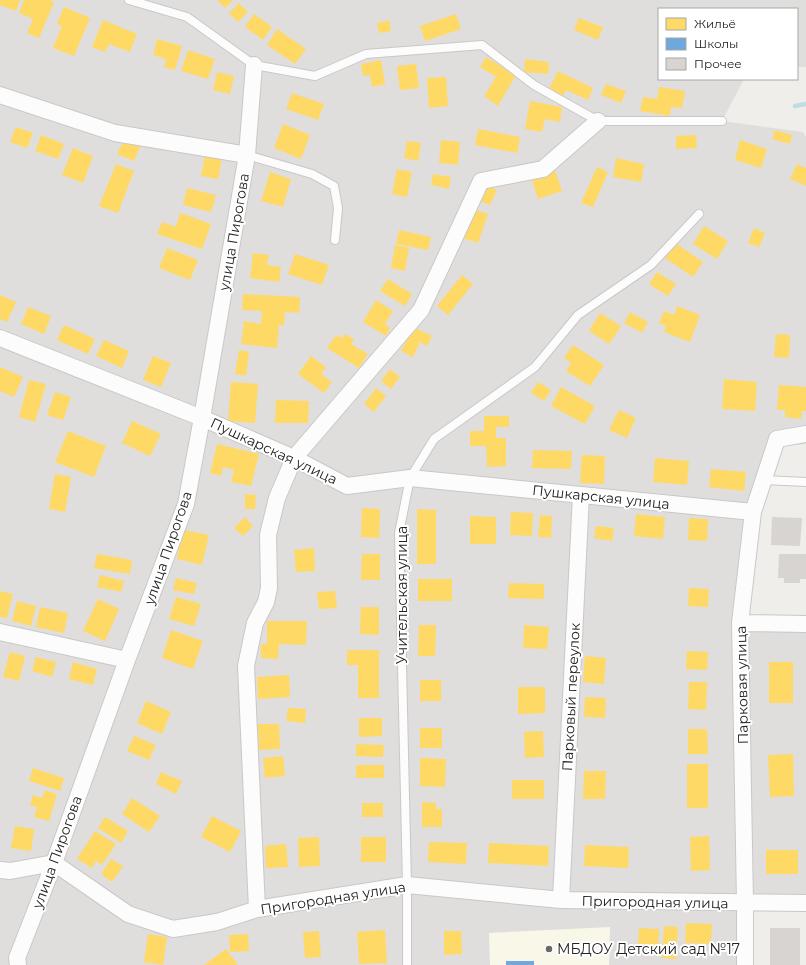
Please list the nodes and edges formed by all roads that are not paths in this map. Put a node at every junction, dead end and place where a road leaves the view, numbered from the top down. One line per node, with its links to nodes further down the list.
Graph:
1 (129, 0): 2 (lane)
2 (254, 65): 4 (lane); 6 (street, улица Пирогова)
3 (0, 95): 6 (street)
4 (598, 121): 5 (lane); 12 (street)
5 (722, 121)
6 (247, 155): 8 (lane); 10 (street, улица Пирогова)
7 (699, 214): 13 (lane, Учительская улица)
8 (334, 240)
9 (0, 338): 10 (street, Пушкарская улица)
10 (202, 418): 12 (street, Пушкарская улица); 21 (street, улица Пирогова)
11 (806, 434): 14 (street, Парковая улица)
12 (294, 458): 13 (street, Пушкарская улица); 28 (street)
13 (410, 478): 16 (street, Пушкарская улица); 24 (lane, Учительская улица)
14 (764, 480): 15 (lane); 17 (street, Парковая улица)
15 (806, 482)
16 (581, 495): 17 (street, Пушкарская улица); 25 (street, Парковый переулок)
17 (754, 512): 18 (street, Парковая улица)
18 (740, 623): 19 (street); 26 (street, Парковая улица)
19 (806, 624)
20 (0, 632): 21 (street)
21 (127, 660): 22 (street, улица Пирогова)
22 (54, 863): 23 (street); 28 (street, Пригородная улица); 29 (street, улица Пирогова)
23 (0, 870)
24 (407, 885): 25 (street, Пригородная улица); 28 (street, Пригородная улица); 30 (lane, Учительская улица)
25 (561, 900): 26 (street, Пригородная улица)
26 (745, 903): 27 (street, Пригородная улица); 31 (street, Парковая улица)
27 (806, 903)
28 (257, 909)
29 (18, 965)
30 (407, 965)
31 (745, 965)

